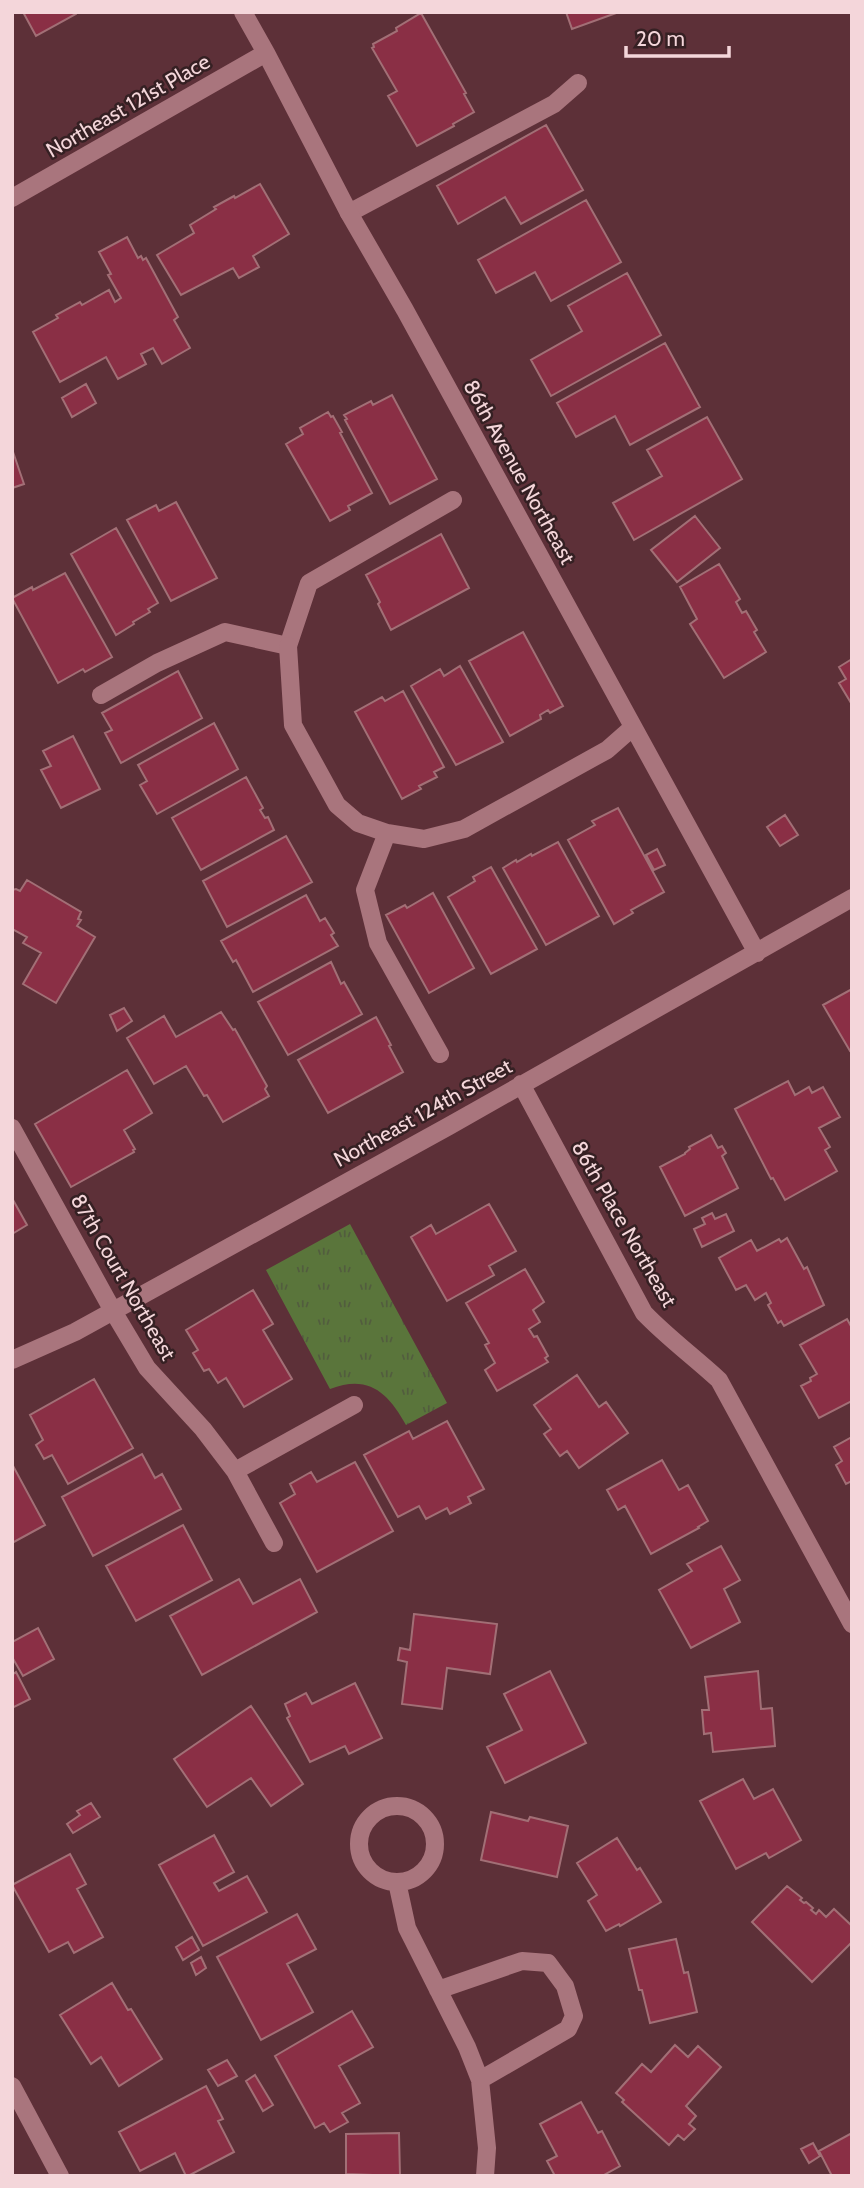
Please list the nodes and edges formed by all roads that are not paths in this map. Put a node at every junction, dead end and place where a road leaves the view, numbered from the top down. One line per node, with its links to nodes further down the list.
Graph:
1 (243, 12): 2 (street, 86th Avenue Northeast)
2 (266, 53): 4 (street, Northeast 121st Place); 5 (street, 86th Avenue Northeast)
3 (578, 83): 5 (street)
4 (12, 198)
5 (349, 213): 9 (street, 86th Avenue Northeast)
6 (453, 500): 7 (street)
7 (288, 646): 8 (street); 10 (street)
8 (101, 695)
9 (632, 728): 10 (street); 12 (street, 86th Avenue Northeast)
10 (387, 833): 13 (street)
11 (852, 898): 12 (street, Northeast 124th Street)
12 (757, 954): 14 (street, Northeast 124th Street)
13 (440, 1054)
14 (521, 1084): 16 (street, Northeast 124th Street); 21 (street, 86th Place Northeast)
15 (12, 1128): 16 (street, 87th Court Northeast)
16 (113, 1311): 17 (street, Northeast 124th Street); 19 (street, 87th Court Northeast)
17 (12, 1360)
18 (354, 1405): 19 (street)
19 (235, 1471): 20 (street, 87th Court Northeast)
20 (274, 1544)
21 (852, 1625)
22 (397, 1882): 22 (street); 23 (street)
23 (438, 1990): 24 (street); 24 (street)
24 (480, 2080): 27 (street)
25 (12, 2087): 26 (street)
26 (60, 2176)
27 (485, 2176)

